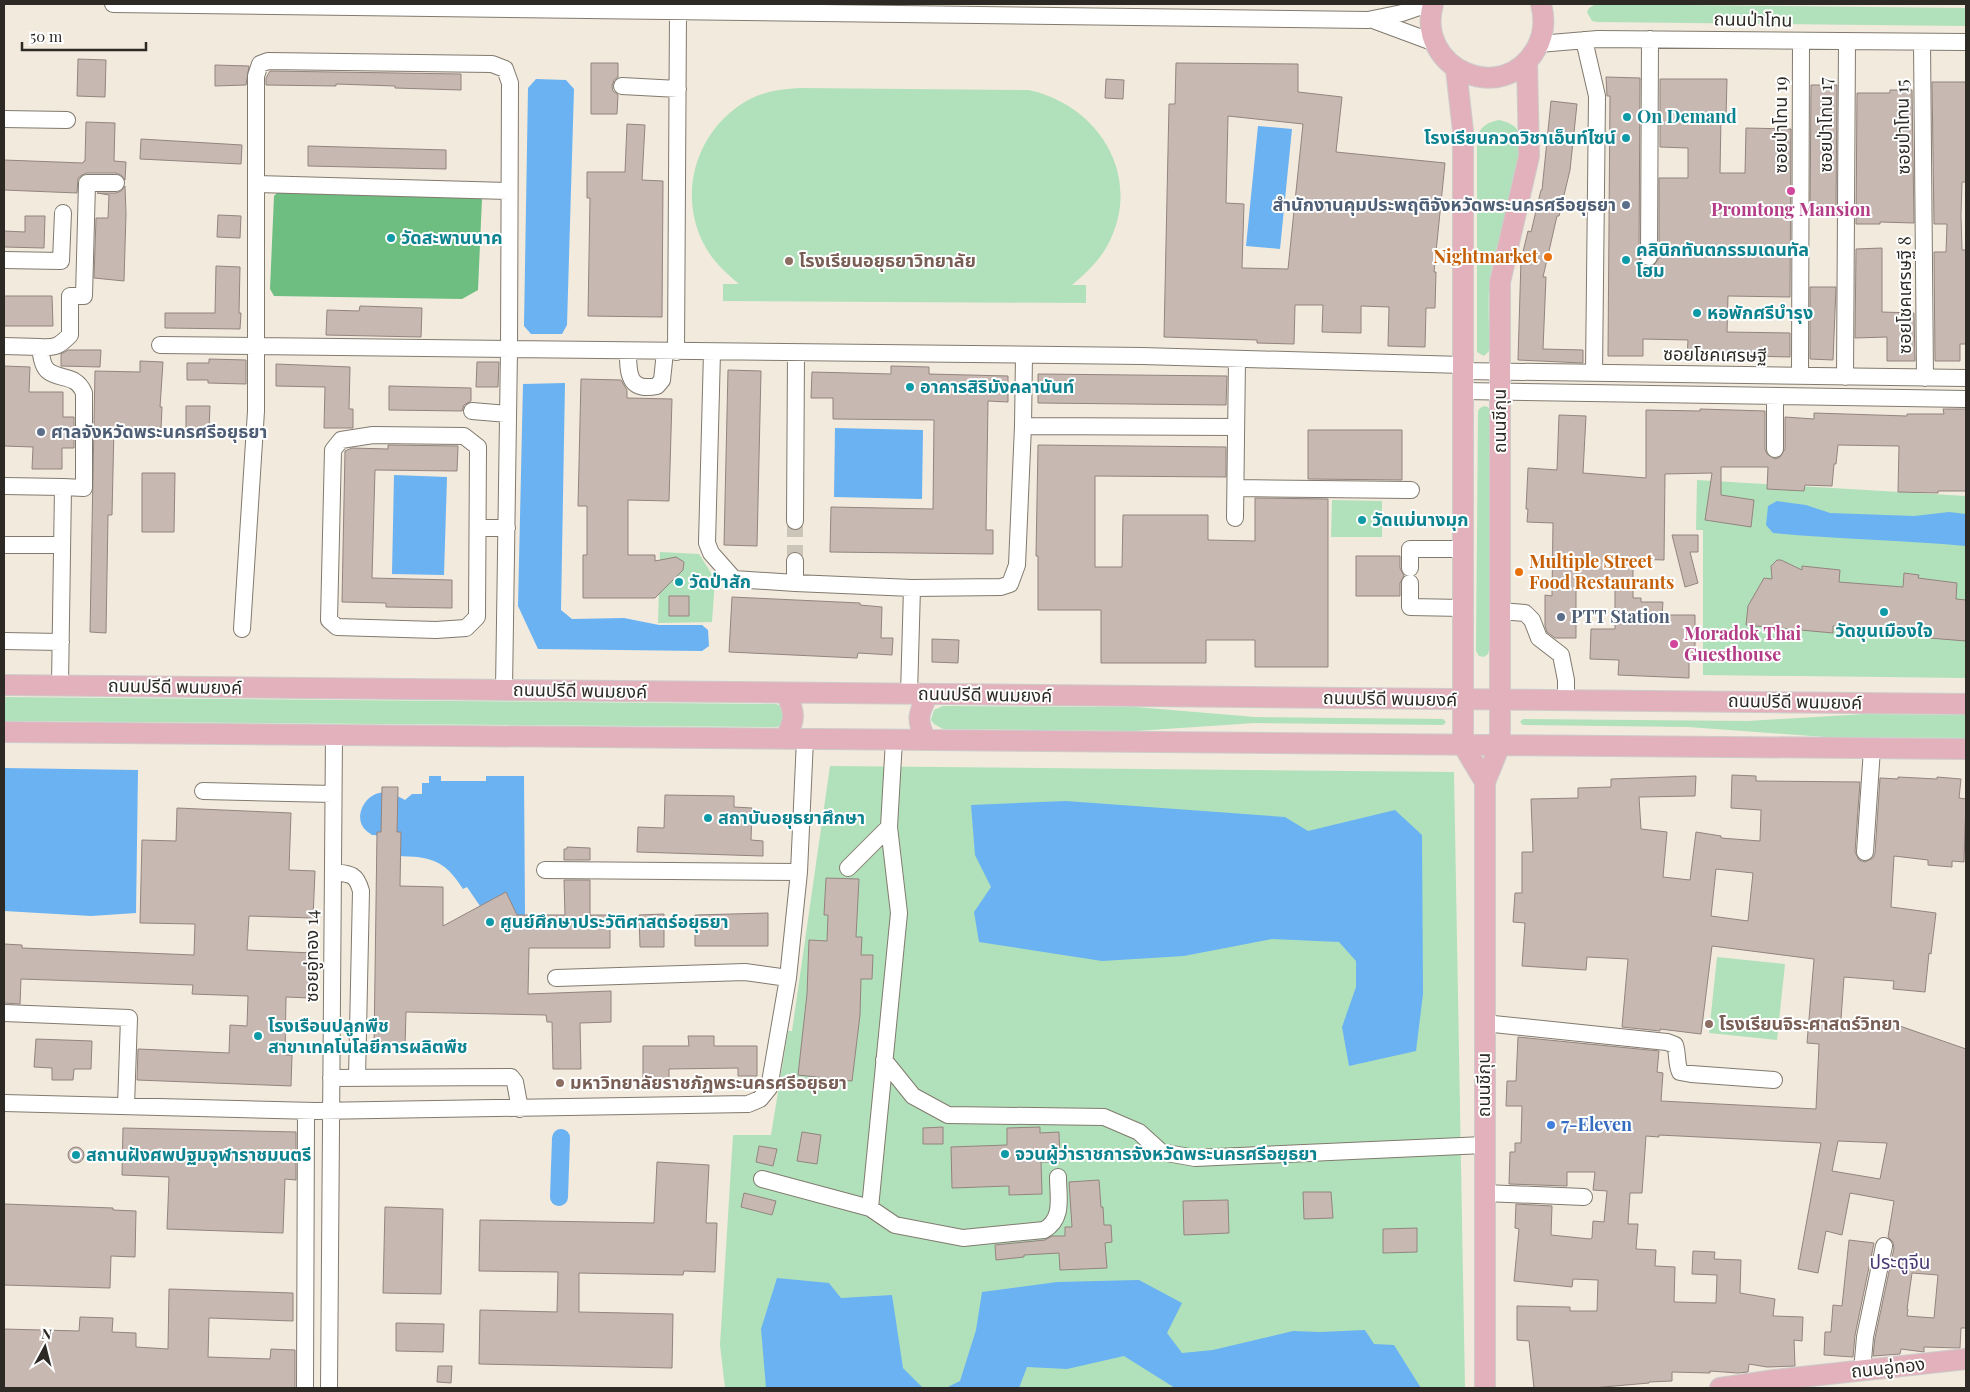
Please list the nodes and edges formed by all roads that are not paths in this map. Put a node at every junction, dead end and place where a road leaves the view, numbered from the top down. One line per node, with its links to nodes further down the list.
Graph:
1 (112, 4): 2 (street)
2 (229, 4): 7 (street)
3 (1428, 4): 9 (street)
4 (1433, 4): 16 (main road)
5 (1541, 4): 17 (main road)
6 (716, 8): 7 (street); 8 (street)
7 (678, 11): 21 (street)
8 (1149, 11): 9 (street)
9 (1373, 20): 16 (street)
10 (1650, 39): 11 (street, ถนนป่าโทน); 12 (street, ถนนป่าโทน); 29 (street)
11 (1584, 40): 17 (street, ถนนป่าโทน); 44 (street)
12 (1801, 41): 13 (street, ถนนป่าโทน); 45 (street, ซอยป่าโทน 19)
13 (1846, 41): 14 (street, ถนนป่าโทน); 46 (street, ซอยป่าโทน 17)
14 (1922, 42): 15 (street, ถนนป่าโทน); 27 (street, ซอยป่าโทน 15)
15 (1966, 42)
16 (1435, 43): 19 (main road)
17 (1539, 44): 18 (main road)
18 (1527, 62): 19 (main road); 43 (main road, ถนนชีกุน)
19 (1456, 69): 42 (main road, ถนนชีกุน)
20 (622, 86): 21 (street)
21 (678, 89): 37 (street)
22 (4, 119): 23 (street)
23 (67, 120)
24 (116, 183): 33 (street)
25 (257, 184): 26 (street); 26 (street); 34 (street)
26 (508, 191): 35 (street)
27 (1924, 212): 47 (street, ซอยโชคเศรษฐี 8)
28 (63, 213): 30 (street)
29 (1649, 257)
30 (4, 260)
31 (160, 345): 34 (street, ซอยโชคเศรษฐี)
32 (4, 346): 33 (street)
33 (40, 347): 59 (street)
34 (257, 347): 35 (street, ซอยโชคเศรษฐี); 74 (street)
35 (509, 350): 36 (street, ซอยโชคเศรษฐี); 54 (street)
36 (628, 351): 37 (street, ซอยโชคเศรษฐี); 37 (street)
37 (670, 352): 38 (street, ซอยโชคเศรษฐี)
38 (712, 352): 39 (street, ซอยโชคเศรษฐี); 70 (street)
39 (796, 353): 40 (street, ซอยโชคเศรษฐี); 63 (street)
40 (1024, 355): 41 (street, ซอยโชคเศรษฐี); 55 (street)
41 (1237, 359): 42 (street, ซอยโชคเศรษฐี); 56 (street)
42 (1463, 368): 43 (street, ซอยโชคเศรษฐี); 49 (main road, ถนนชีกุน)
43 (1500, 371): 44 (street, ซอยโชคเศรษฐี); 50 (main road, ถนนชีกุน)
44 (1594, 373): 45 (street, ซอยโชคเศรษฐี)
45 (1800, 376): 46 (street, ซอยโชคเศรษฐี)
46 (1845, 377): 47 (street, ซอยโชคเศรษฐี)
47 (1925, 378): 48 (street, ซอยโชคเศรษฐี)
48 (1966, 378)
49 (1463, 391): 50 (street); 68 (main road, ถนนชีกุน)
50 (1500, 391): 51 (street); 73 (main road, ถนนชีกุน)
51 (1776, 396): 52 (street); 57 (street)
52 (1966, 399)
53 (472, 411): 54 (street)
54 (508, 414): 65 (street)
55 (1023, 426): 56 (street); 71 (street)
56 (1236, 427): 60 (street)
57 (1775, 449)
58 (4, 486): 59 (street)
59 (63, 487): 67 (street)
60 (1236, 488): 61 (street); 62 (street)
61 (1411, 490)
62 (1235, 518)
63 (796, 521)
64 (478, 528): 64 (street); 65 (street)
65 (507, 528): 79 (street)
66 (4, 544): 67 (street)
67 (62, 546): 76 (street)
68 (1463, 549): 72 (main road, ถนนชีกุน); 72 (street)
69 (795, 561): 70 (street)
70 (795, 583): 71 (street)
71 (912, 588): 81 (street)
72 (1463, 608): 83 (main road, ถนนชีกุน)
73 (1500, 611): 82 (main road, ถนนชีกุน); 84 (street)
74 (242, 630)
75 (4, 641): 76 (street)
76 (61, 642): 78 (street)
77 (4, 685): 78 (main road, ถนนปรีดี พนมยงค์)
78 (60, 686): 79 (main road, ถนนปรีดี พนมยงค์)
79 (504, 690): 80 (main road, ถนนปรีดี พนมยงค์)
80 (786, 693): 81 (main road, ถนนปรีดี พนมยงค์); 88 (main road)
81 (919, 694): 83 (main road, ถนนปรีดี พนมยงค์); 91 (main road)
82 (1500, 699): 83 (main road, ถนนปรีดี พนมยงค์); 84 (main road, ถนนปรีดี พนมยงค์); 93 (main road, ถนนชีกุน)
83 (1463, 700): 92 (main road, ถนนชีกุน)
84 (1566, 700): 85 (main road, ถนนปรีดี พนมยงค์)
85 (1966, 704)
86 (4, 732): 87 (main road)
87 (334, 735): 88 (main road); 98 (street, ซอยอู่ทอง 14)
88 (785, 739): 89 (main road)
89 (805, 739): 90 (main road); 104 (street)
90 (894, 740): 91 (main road); 99 (street)
91 (926, 740): 92 (main road)
92 (1463, 745): 93 (main road); 96 (main road)
93 (1500, 745): 94 (main road); 96 (main road, ถนนชีกุน)
94 (1872, 749): 95 (main road); 100 (street)
95 (1966, 750)
96 (1485, 782): 108 (main road, ถนนชีกุน)
97 (203, 791): 98 (street)
98 (333, 794): 103 (street, ซอยอู่ทอง 14)
99 (890, 827): 101 (street); 109 (street)
100 (1865, 852)
101 (848, 868)
102 (545, 870): 104 (street)
103 (333, 872): 110 (street, ซอยอู่ทอง 14); 111 (street)
104 (799, 872): 106 (street)
105 (556, 978): 106 (street)
106 (788, 978): 115 (street)
107 (4, 1013): 114 (street)
108 (1484, 1023): 112 (street); 118 (main road, ถนนชีกุน)
109 (884, 1060): 118 (street); 123 (street)
110 (331, 1078): 111 (street); 116 (street, ซอยอู่ทอง 14)
111 (357, 1078): 115 (street)
112 (1774, 1080)
113 (4, 1103): 114 (street)
114 (126, 1106): 117 (street)
115 (520, 1109): 116 (street)
116 (331, 1110): 117 (street); 128 (street, ซอยอู่ทอง 14)
117 (306, 1111): 127 (street)
118 (1484, 1145): 121 (main road, ถนนชีกุน)
119 (1058, 1177): 123 (street)
120 (762, 1179): 123 (street)
121 (1484, 1193): 122 (street); 129 (main road, ถนนชีกุน)
122 (1584, 1196)
123 (870, 1208)
124 (1884, 1246): 126 (street)
125 (1966, 1359): 126 (main road, ถนนอู่ทอง)
126 (1862, 1371): 130 (main road, ถนนอู่ทอง)
127 (305, 1388)
128 (329, 1388)
129 (1485, 1388)
130 (1720, 1388)

